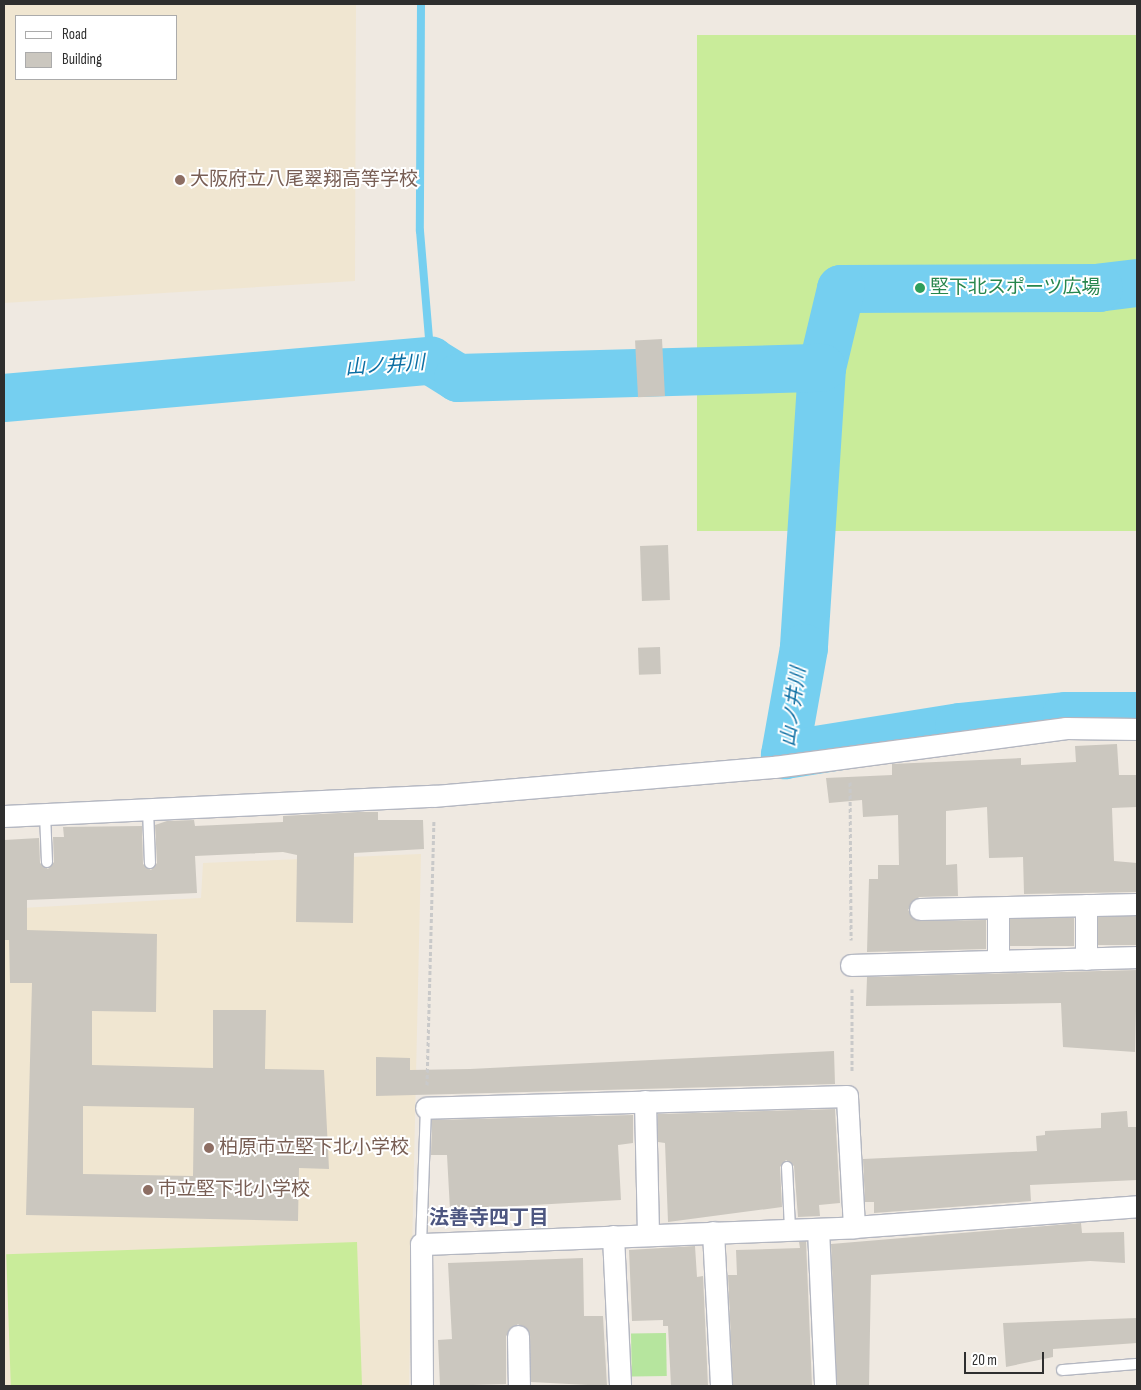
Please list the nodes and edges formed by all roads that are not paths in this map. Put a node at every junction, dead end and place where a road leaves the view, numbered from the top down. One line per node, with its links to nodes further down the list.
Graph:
1 (1137, 728): 2 (street)
2 (148, 809): 3 (street); 6 (lane)
3 (45, 814): 4 (street); 5 (lane)
4 (4, 816)
5 (47, 862)
6 (150, 863)
7 (1137, 904): 8 (street)
8 (1086, 905): 9 (street); 12 (street)
9 (998, 908): 10 (street); 13 (street)
10 (920, 909)
11 (1137, 957): 12 (street)
12 (1086, 959): 13 (street)
13 (998, 961): 14 (street)
14 (851, 965)
15 (645, 1102): 16 (street); 19 (street); 23 (street)
16 (426, 1108): 25 (lane)
17 (787, 1167): 21 (lane)
18 (1137, 1206): 19 (street)
19 (854, 1227): 20 (street)
20 (818, 1228): 21 (street); 33 (street)
21 (790, 1229): 22 (street)
22 (713, 1232): 23 (street); 32 (street)
23 (648, 1235): 24 (street)
24 (613, 1236): 25 (street); 31 (street)
25 (421, 1244): 29 (street)
26 (518, 1336): 30 (street)
27 (1137, 1364): 28 (lane)
28 (1062, 1370)
29 (422, 1386)
30 (519, 1386)
31 (620, 1386)
32 (721, 1386)
33 (826, 1386)

